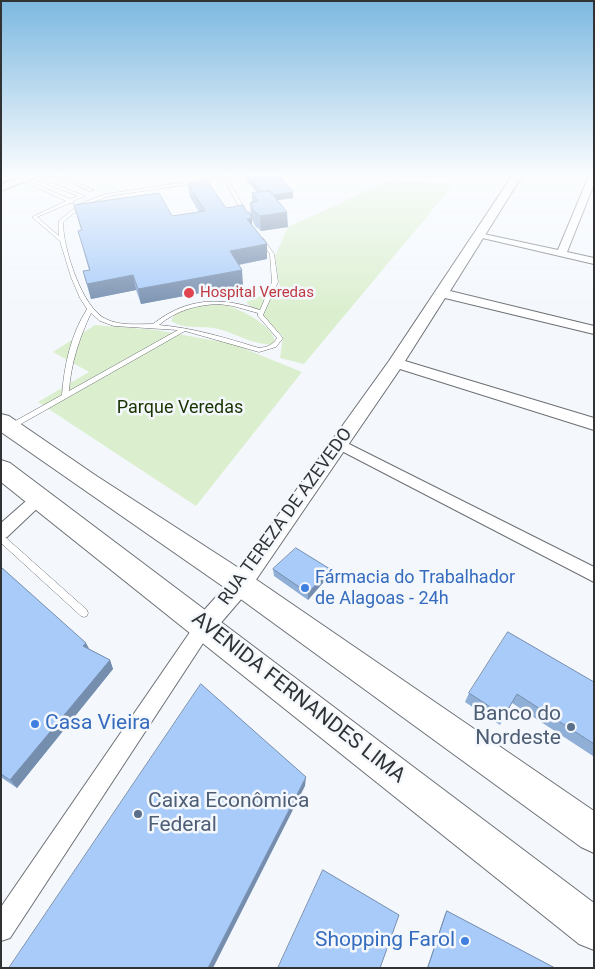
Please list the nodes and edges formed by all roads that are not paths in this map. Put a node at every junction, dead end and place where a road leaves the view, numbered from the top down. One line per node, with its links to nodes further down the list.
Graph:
1 (39, 221): 7 (lane)
2 (62, 221): 7 (lane)
3 (488, 221): 6 (street, RUA TEREZA DE AZEVEDO)
4 (574, 221): 8 (street)
5 (259, 235): 12 (lane)
6 (479, 236): 8 (street); 10 (street, RUA TEREZA DE AZEVEDO)
7 (60, 240): 11 (lane)
8 (561, 254): 9 (street)
9 (594, 261)
10 (443, 293): 15 (street); 16 (street, RUA TEREZA DE AZEVEDO)
11 (89, 310): 13 (lane); 17 (lane)
12 (260, 312): 13 (lane); 14 (lane)
13 (154, 326): 14 (lane)
14 (184, 329): 17 (lane)
15 (594, 330)
16 (396, 363): 19 (street); 20 (street, RUA TEREZA DE AZEVEDO)
17 (65, 396): 18 (lane)
18 (6, 424): 26 (highway)
19 (594, 424)
20 (339, 444): 25 (street); 26 (street, RUA TEREZA DE AZEVEDO)
21 (1, 469): 22 (highway, AVENIDA FERNANDES LIMA)
22 (39, 498): 23 (street); 28 (highway, AVENIDA FERNANDES LIMA)
23 (1, 533)
24 (1, 538): 27 (lane)
25 (594, 575)
26 (241, 584): 28 (street, RUA TEREZA DE AZEVEDO); 29 (highway)
27 (84, 613)
28 (205, 625): 30 (street, RUA TEREZA DE AZEVEDO); 31 (highway, AVENIDA FERNANDES LIMA)
29 (594, 834)
30 (1, 929)
31 (594, 929)

